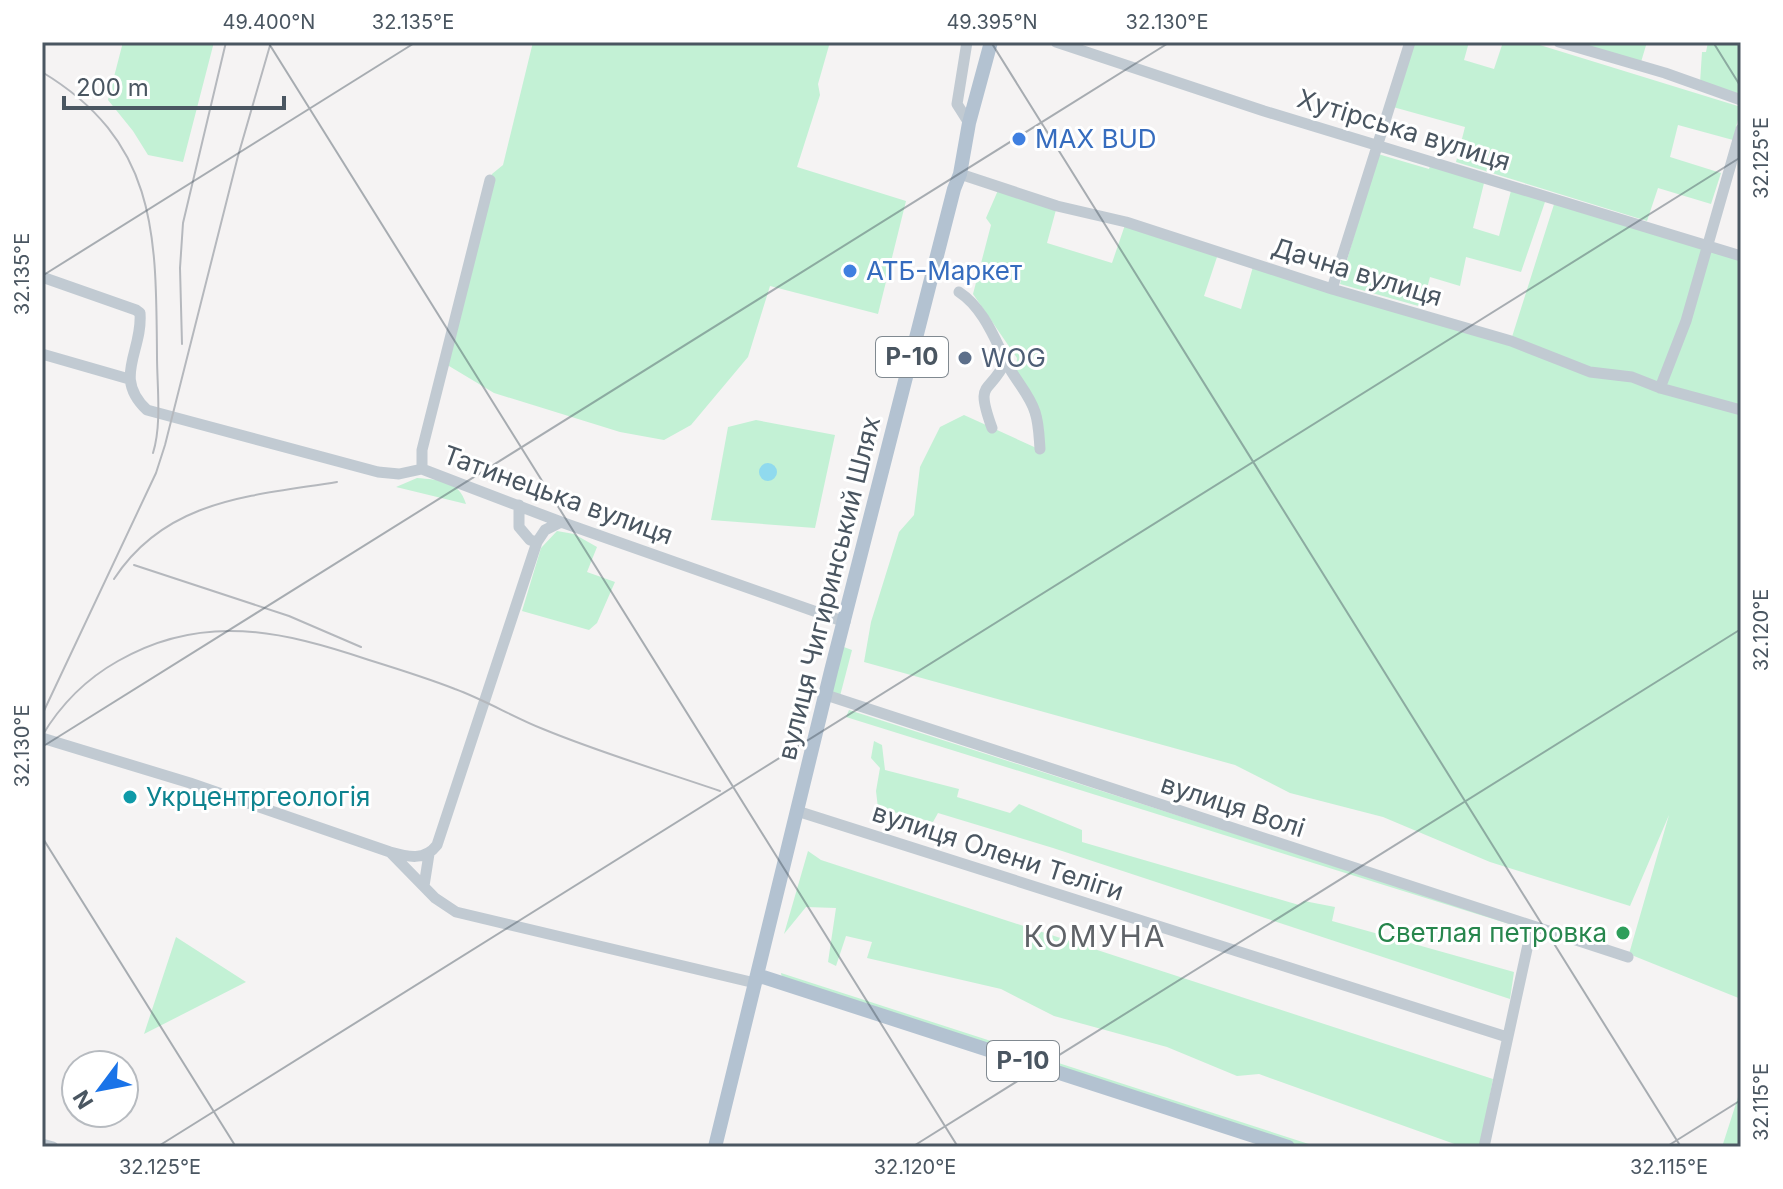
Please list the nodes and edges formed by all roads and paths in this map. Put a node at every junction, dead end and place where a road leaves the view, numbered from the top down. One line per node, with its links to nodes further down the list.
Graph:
1 (967, 42): 7 (street)
2 (991, 42): 7 (main road, вулиця Чигиринський Шлях / Р-10)
3 (1056, 42): 9 (street, Хутірська вулиця)
4 (1410, 42): 9 (street)
5 (1559, 42): 6 (street)
6 (1741, 100)
7 (969, 123): 10 (main road, вулиця Чигиринський Шлях / Р-10)
8 (1741, 129): 12 (street)
9 (1377, 145): 12 (street, Хутірська вулиця); 15 (street)
10 (960, 174): 15 (street, Дачна вулиця); 28 (main road, вулиця Чигиринський Шлях / Р-10)
11 (490, 180): 24 (street)
12 (1706, 244): 13 (street, Хутірська вулиця); 20 (street)
13 (1741, 256)
14 (42, 277): 19 (street)
15 (1332, 289): 20 (street, Дачна вулиця)
16 (959, 292): 18 (street)
17 (42, 354): 19 (street)
18 (1006, 360): 22 (street); 23 (street)
19 (129, 379): 24 (street, Татинецька вулиця)
20 (1660, 388): 21 (street, Дачна вулиця)
21 (1741, 410)
22 (992, 428)
23 (1040, 449)
24 (422, 469): 25 (street, Татинецька вулиця)
25 (519, 505): 26 (street, Татинецька вулиця); 27 (street)
26 (561, 522): 27 (street); 28 (street, Татинецька вулиця)
27 (537, 542): 33 (street)
28 (845, 622): 29 (main road, вулиця Чигиринський Шлях / Р-10)
29 (826, 695): 31 (main road, вулиця Чигиринський Шлях / Р-10); 35 (street, вулиця Волі)
30 (42, 738): 32 (street)
31 (797, 811): 37 (main road, вулиця Чигиринський Шлях / Р-10); 38 (street, вулиця Олени Теліги)
32 (390, 852): 33 (street); 34 (street)
33 (429, 854): 34 (street)
34 (424, 886): 37 (street)
35 (1532, 926): 36 (street, вулиця Волі); 38 (street)
36 (1628, 957)
37 (756, 979): 41 (main road, вулиця Чигиринський Шлях); 42 (main road, Р-10)
38 (1507, 1037): 43 (street)
39 (42, 1144): 40 (street)
40 (53, 1147)
41 (715, 1147)
42 (1288, 1147)
43 (1484, 1147)

